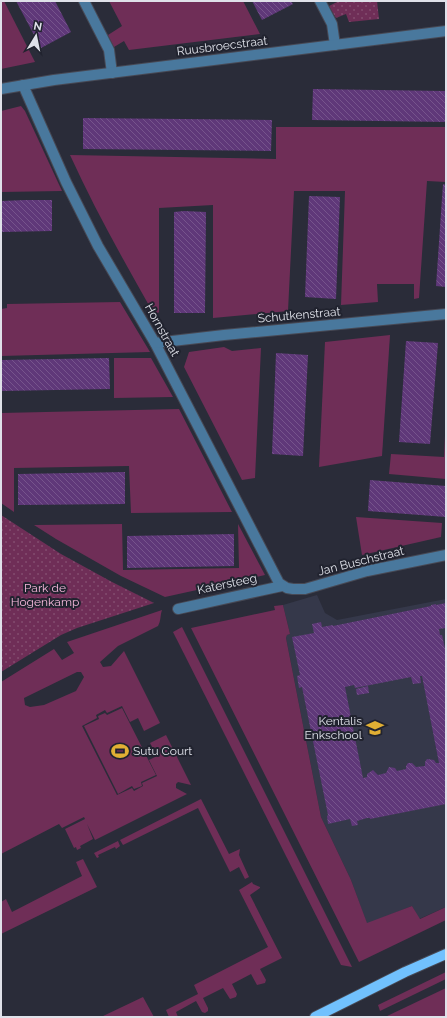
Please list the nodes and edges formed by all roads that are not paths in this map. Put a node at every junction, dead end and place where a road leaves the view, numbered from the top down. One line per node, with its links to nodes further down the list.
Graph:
1 (84, 1): 5 (street)
2 (320, 1): 4 (street)
3 (446, 31): 4 (street, Ruusbroecstraat)
4 (335, 45): 5 (street, Ruusbroecstraat)
5 (112, 73): 6 (street, Ruusbroecstraat)
6 (23, 85): 7 (street, Ruusbroecstraat); 9 (street, Hornstraat)
7 (1, 89)
8 (446, 314): 9 (street, Schutkenstraat)
9 (155, 343): 11 (street, Hornstraat)
10 (446, 554): 11 (street, Jan Buschstraat)
11 (282, 586): 12 (street, Katersteeg)
12 (178, 609)
13 (446, 954): 14 (main road)
14 (315, 1017)

